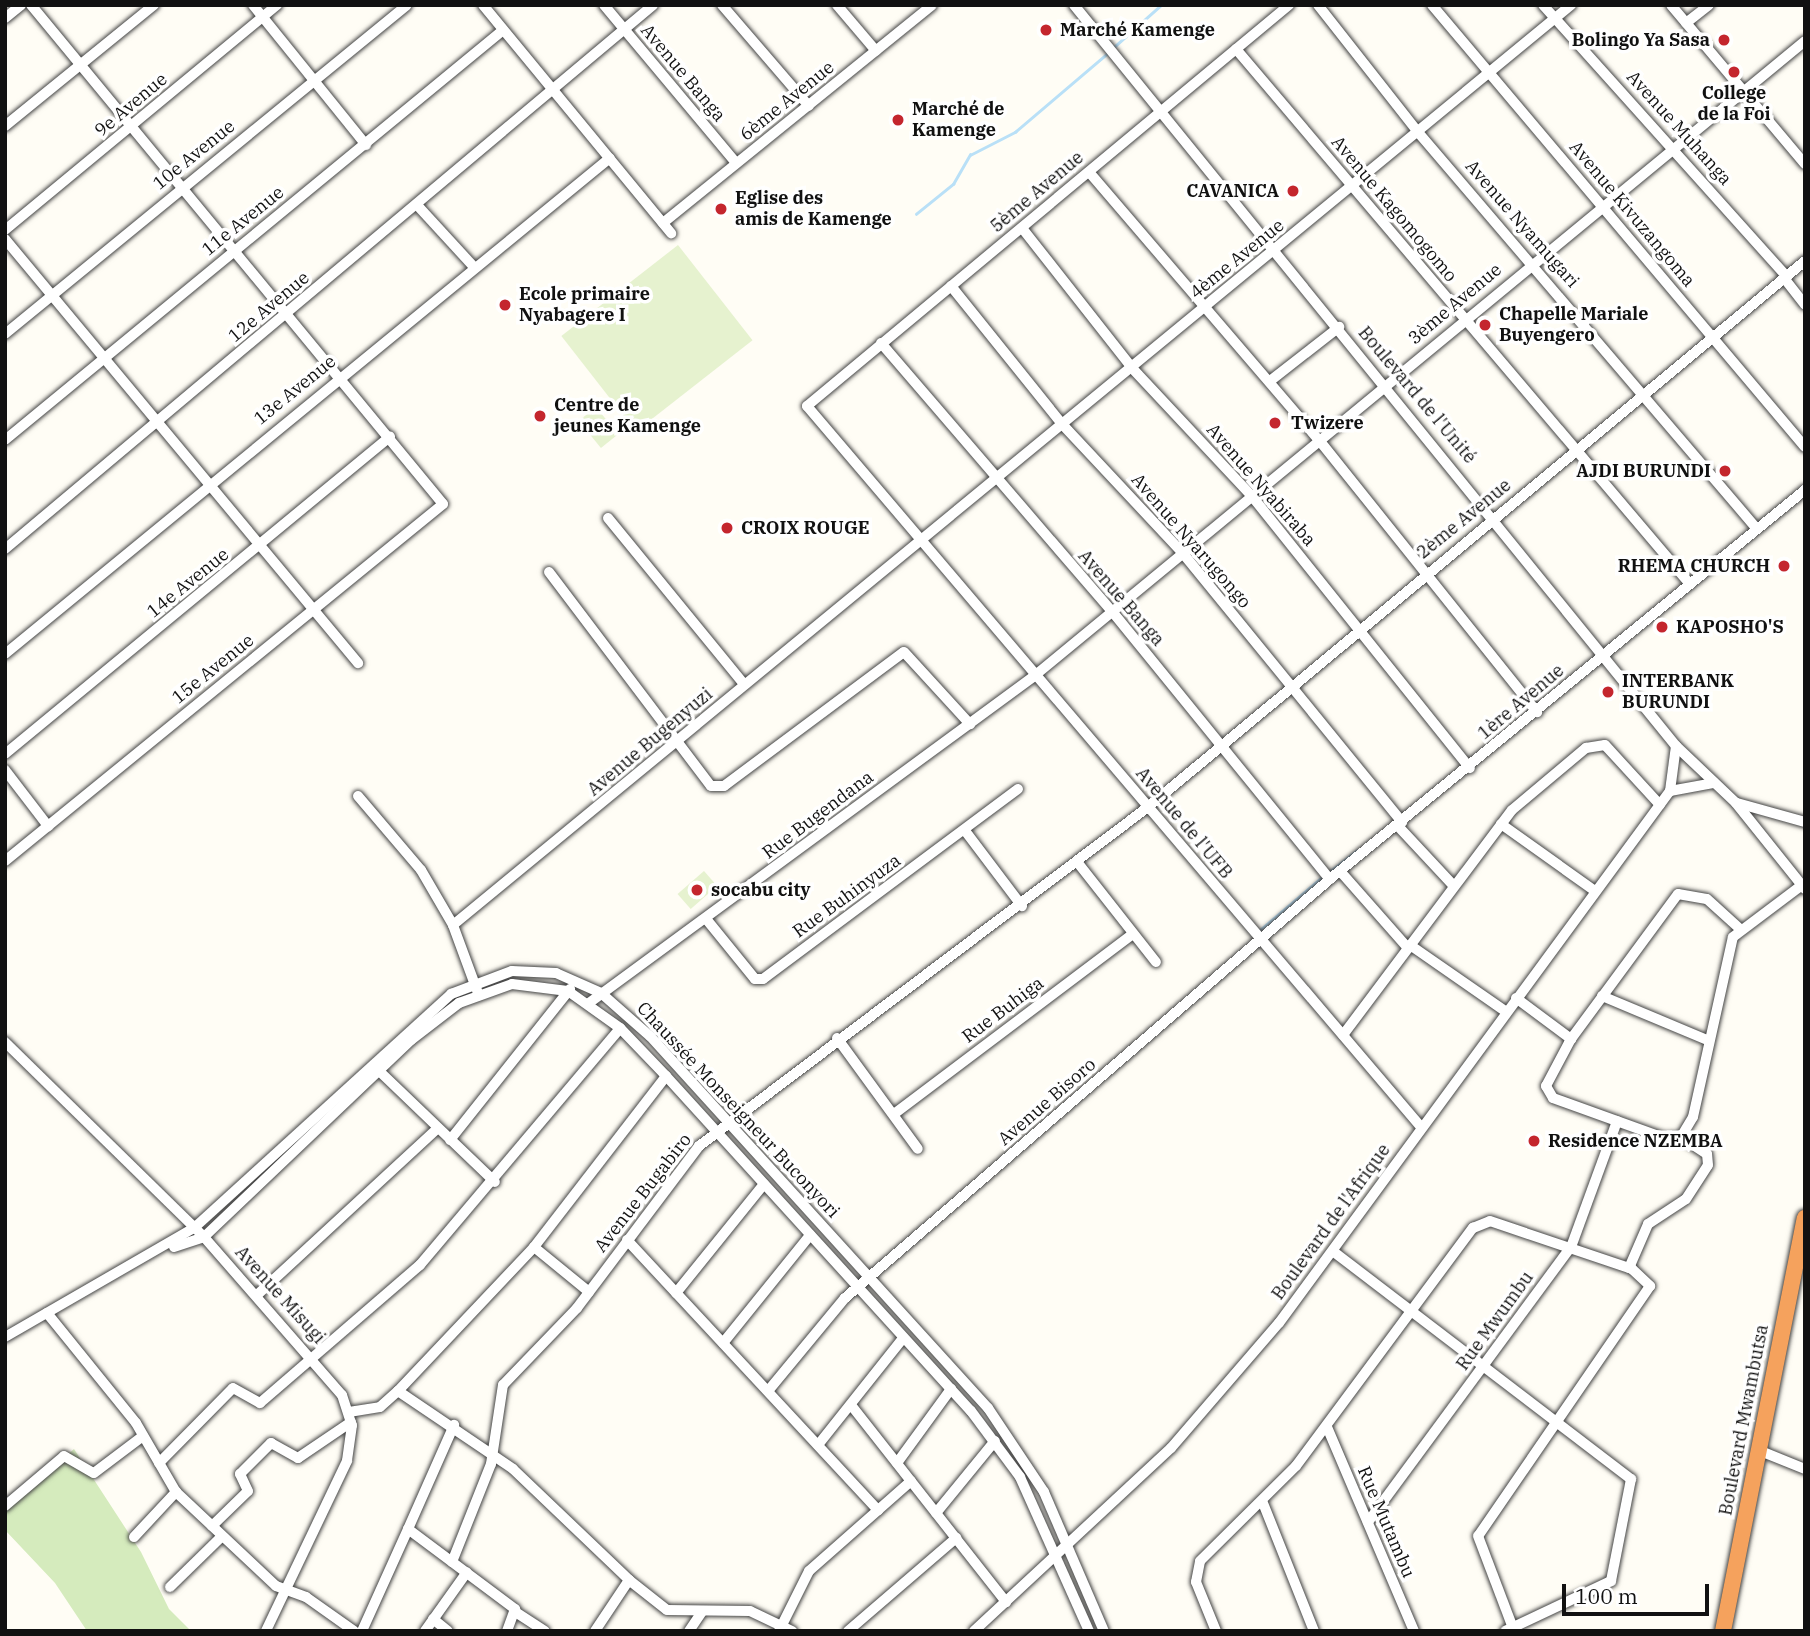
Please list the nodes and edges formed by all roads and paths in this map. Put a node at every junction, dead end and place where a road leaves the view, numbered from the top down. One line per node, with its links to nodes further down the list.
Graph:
1 (22, 5): 22 (street)
2 (31, 5): 30 (street)
3 (155, 5): 30 (street)
4 (253, 5): 21 (street)
5 (277, 5): 21 (street, 9e Avenue)
6 (407, 5): 32 (street, 10e Avenue)
7 (483, 5): 25 (street)
8 (604, 5): 26 (street, Avenue Banga)
9 (653, 5): 26 (street, 12e Avenue)
10 (722, 5): 35 (street)
11 (837, 5): 29 (street)
12 (932, 5): 29 (street, 6ème Avenue)
13 (1074, 5): 36 (street, Boulevard de l'Unité)
14 (1289, 5): 28 (street, 5ème Avenue)
15 (1318, 5): 39 (street, Avenue Nyamugari)
16 (1432, 5): 31 (street, Avenue Kivuzangoma)
17 (1543, 5): 23 (street, Avenue Muhanga)
18 (1571, 5): 23 (street, 4ème Avenue)
19 (1671, 5): 24 (street)
20 (1709, 5): 24 (street)
21 (263, 17): 32 (street); 38 (street, 9e Avenue)
22 (5, 18)
23 (1555, 19): 31 (street, 4ème Avenue); 41 (street, Avenue Muhanga)
24 (1686, 23): 34 (street)
25 (503, 30): 33 (street); 40 (street, 11e Avenue)
26 (624, 30): 33 (street, 12e Avenue); 43 (street, Avenue Banga)
27 (1805, 41): 34 (street, 3ème Avenue)
28 (1236, 49): 36 (street, 5ème Avenue); 47 (street, Avenue Kagomogomo)
29 (876, 51): 35 (street, 6ème Avenue)
30 (82, 65): 37 (street); 38 (street)
31 (1488, 74): 39 (street, 4ème Avenue); 48 (street, Avenue Kivuzangoma)
32 (315, 81): 40 (street); 46 (street, 10e Avenue)
33 (553, 90): 42 (street); 49 (street, 12e Avenue)
34 (1742, 90): 41 (street, 3ème Avenue); 44 (street)
35 (809, 106): 43 (street, 6ème Avenue)
36 (1161, 111): 45 (street, 5ème Avenue); 55 (street, Boulevard de l'Unité)
37 (5, 126)
38 (134, 126): 46 (street); 52 (street, 9e Avenue)
39 (1417, 131): 47 (street, 4ème Avenue); 57 (street, Avenue Nyamugari)
40 (366, 145): 56 (street, 11e Avenue)
41 (1674, 146): 48 (street, 3ème Avenue); 60 (street, Avenue Muhanga)
42 (610, 158): 50 (street); 59 (street, 13e Avenue)
43 (736, 163): 50 (street, 6ème Avenue)
44 (1805, 164)
45 (1089, 172): 51 (street, 5ème Avenue); 64 (street)
46 (183, 185): 56 (street); 62 (street, 10e Avenue)
47 (1352, 186): 55 (street, 4ème Avenue); 66 (street, Avenue Kagomogomo)
48 (1603, 204): 57 (street, 3ème Avenue); 69 (street, Avenue Kivuzangoma)
49 (418, 206): 59 (street); 65 (street, 12e Avenue)
50 (663, 223): 53 (street)
51 (1021, 228): 61 (street, 5ème Avenue); 72 (street, Avenue Nyabiraba)
52 (5, 230)
53 (671, 233)
54 (5, 239): 62 (street)
55 (1276, 250): 64 (street, 4ème Avenue); 67 (street, Boulevard de l'Unité)
56 (234, 251): 65 (street); 71 (street, 11e Avenue)
57 (1534, 261): 66 (street, 3ème Avenue); 76 (street, Avenue Nyamugari)
58 (1805, 261): 60 (street, 2ème Avenue)
59 (472, 265): 73 (street, 13e Avenue)
60 (1785, 277): 63 (street, Avenue Muhanga); 69 (street, 2ème Avenue)
61 (951, 286): 70 (street, 5ème Avenue); 79 (street, Avenue Nyarugongo)
62 (54, 294): 68 (street, 10e Avenue); 71 (street)
63 (1805, 305)
64 (1206, 307): 72 (street, 4ème Avenue); 74 (street)
65 (286, 315): 73 (street); 78 (street, 12e Avenue)
66 (1464, 318): 75 (street, 3ème Avenue); 84 (street, Avenue Kagomogomo)
67 (1339, 327): 74 (street); 75 (street, Boulevard de l'Unité)
68 (5, 334)
69 (1713, 336): 76 (street, 2ème Avenue); 83 (street, Avenue Kivuzangoma)
70 (881, 343): 77 (street, 5ème Avenue); 85 (street, Avenue Banga)
71 (106, 356): 78 (street); 81 (street, 11e Avenue)
72 (1132, 368): 79 (street, 4ème Avenue); 88 (street, Avenue Nyabiraba)
73 (339, 378): 80 (street); 86 (street, 13e Avenue)
74 (1270, 381): 82 (street)
75 (1386, 386): 82 (street, 3ème Avenue); 89 (street, Boulevard de l'Unité)
76 (1645, 393): 84 (street, 2ème Avenue); 91 (street, Avenue Nyamugari)
77 (807, 406): 92 (street, Avenue de l'UFB)
78 (159, 421): 86 (street); 94 (street, 12e Avenue)
79 (1062, 425): 85 (street, 4ème Avenue); 95 (street, Avenue Nyarugongo)
80 (390, 436): 93 (street, 14e Avenue); 100 (street, 15e Avenue)
81 (5, 440)
82 (1319, 440): 88 (street, 3ème Avenue); 97 (street)
83 (1805, 447)
84 (1577, 449): 89 (street, 2ème Avenue); 98 (street, Avenue Kagomogomo)
85 (994, 480): 92 (street, 4ème Avenue); 99 (street, Avenue Banga)
86 (209, 483): 93 (street); 102 (street, 13e Avenue)
87 (1805, 490): 91 (street, 1ère Avenue)
88 (1251, 495): 95 (street, 3ème Avenue); 101 (street, Avenue Nyabiraba)
89 (1495, 515): 97 (street, 2ème Avenue); 103 (street, Boulevard de l'Unité)
90 (608, 517): 106 (street)
91 (1757, 528): 98 (street, 1ère Avenue)
92 (924, 538): 105 (street, Avenue de l'UFB); 106 (street, Avenue Bugenyuzi)
93 (260, 547): 100 (street); 113 (street, 14e Avenue)
94 (5, 549)
95 (1181, 551): 99 (street, 3ème Avenue); 107 (street, Avenue Nyarugongo)
96 (549, 572): 110 (street)
97 (1426, 572): 101 (street, 2ème Avenue); 108 (street)
98 (1689, 583): 103 (street, 1ère Avenue)
99 (1111, 610): 105 (street, 3ème Avenue); 111 (street, Avenue Banga)
100 (311, 611): 104 (street); 126 (street, 15e Avenue)
101 (1360, 629): 107 (street, 2ème Avenue); 114 (street, Avenue Nyabiraba)
102 (5, 654)
103 (1604, 654): 108 (street, 1ère Avenue); 112 (street, Boulevard de l'Unité)
104 (358, 663)
105 (1033, 677): 109 (street, Rue Bugendana); 122 (street, Avenue de l'UFB)
106 (744, 684): 110 (street, Avenue Bugenyuzi)
107 (1291, 686): 111 (street, 2ème Avenue); 124 (street, Avenue Nyarugongo)
108 (1537, 712): 114 (street, 1ère Avenue)
109 (970, 724): 110 (street); 136 (street, Rue Bugendana)
110 (678, 742): 137 (street, Avenue Bugenyuzi)
111 (1220, 745): 122 (street, 2ème Avenue); 131 (street, Avenue Banga)
112 (1676, 746): 116 (street, Boulevard de l'Unité); 118 (street)
113 (5, 754)
114 (1470, 768): 124 (street, 1ère Avenue)
115 (5, 770): 126 (street)
116 (1715, 783): 118 (street); 120 (street, Boulevard de l'Unité)
117 (1018, 789): 127 (street, Rue Buhinyuza)
118 (1670, 792): 121 (street, Boulevard de l'Afrique)
119 (358, 796): 137 (street)
120 (1736, 803): 123 (street, Boulevard de l'Unité); 133 (street, Boulevard de l'Unité)
121 (1660, 805): 125 (street); 134 (street, Boulevard de l'Afrique)
122 (1148, 807): 129 (street, Avenue Bugabiro); 140 (street, Avenue de l'UFB)
123 (1805, 822)
124 (1399, 823): 130 (street, 1ère Avenue); 132 (street, Avenue Nyarugongo)
125 (1501, 824): 132 (street); 134 (street)
126 (48, 826): 128 (street, 15e Avenue)
127 (965, 832): 135 (street); 136 (street, Rue Buhinyuza)
128 (5, 861)
129 (1078, 863): 135 (street, Avenue Bugabiro); 139 (street)
130 (1340, 872): 131 (street, 1ère Avenue); 141 (street)
131 (1330, 880): 140 (street, 1ère Avenue)
132 (1453, 885): 141 (street)
133 (1803, 887): 138 (street)
134 (1595, 891): 149 (street, Boulevard de l'Afrique)
135 (1022, 906): 154 (street, Avenue Bugabiro)
136 (707, 920): 147 (street, Rue Bugendana)
137 (453, 926): 144 (street)
138 (1739, 928): 148 (street); 156 (street)
139 (1133, 934): 142 (street); 160 (street, Rue Buhiga)
140 (1261, 942): 153 (street, Avenue de l'UFB); 181 (street, Avenue Bisoro)
141 (1409, 947): 151 (street); 153 (street)
142 (1156, 962)
143 (578, 980): 144 (street, Chaussée Monseigneur Buconyori); 145 (street); 147 (street, Chaussée Monseigneur Buconyori)
144 (474, 981): 146 (street); 158 (street, Chaussée Monseigneur Buconyori)
145 (568, 992): 146 (street, Chaussée Monseigneur Buconyori); 150 (street, Chaussée Monseigneur Buconyori); 167 (street)
146 (478, 993): 158 (street, Chaussée Monseigneur Buconyori)
147 (601, 993): 150 (street, Rue Bugendana); 161 (street, Chaussée Monseigneur Buconyori)
148 (1602, 996): 155 (street); 156 (street)
149 (1516, 998): 151 (street, Boulevard de l'Afrique); 155 (street)
150 (589, 1003): 152 (street, Chaussée Monseigneur Buconyori)
151 (1505, 1012): 163 (street, Boulevard de l'Afrique)
152 (620, 1028): 159 (street, Chaussée Monseigneur Buconyori); 169 (street)
153 (1343, 1035): 163 (street, Avenue de l'UFB)
154 (837, 1038): 160 (street); 161 (street, Avenue Bugabiro)
155 (1571, 1039): 162 (street)
156 (1707, 1040): 166 (street)
157 (5, 1042): 172 (street, Avenue Misugi)
158 (375, 1067): 164 (street); 172 (street, Chaussée Monseigneur Buconyori); 174 (street, Chaussée Monseigneur Buconyori)
159 (666, 1076): 165 (street, Chaussée Monseigneur Buconyori); 176 (street)
160 (894, 1114): 168 (street)
161 (728, 1121): 165 (street, Avenue Bugabiro); 181 (street, Chaussée Monseigneur Buconyori)
162 (1616, 1121): 166 (street); 177 (street, Rue Mwumbu)
163 (1421, 1127): 179 (street, Boulevard de l'Afrique)
164 (438, 1128): 167 (street); 185 (street)
165 (716, 1131): 170 (street, Chaussée Monseigneur Buconyori); 175 (street, Avenue Bugabiro)
166 (1681, 1137): 180 (street)
167 (450, 1140): 169 (street)
168 (918, 1149)
169 (495, 1182): 191 (street)
170 (764, 1184): 173 (street, Chaussée Monseigneur Buconyori); 184 (street)
171 (1805, 1217): 204 (highway, Boulevard Mwambutsa)
172 (194, 1228): 174 (street, Avenue Misugi); 178 (street, Chaussée Monseigneur Buconyori)
173 (810, 1235): 182 (street, Chaussée Monseigneur Buconyori); 190 (street)
174 (204, 1237): 178 (street, Chaussée Monseigneur Buconyori); 185 (street, Avenue Misugi)
175 (627, 1240): 183 (street, Avenue Bugabiro); 184 (street)
176 (534, 1247): 183 (street); 194 (street)
177 (1571, 1247): 180 (street); 186 (street); 192 (street, Rue Mwumbu)
178 (162, 1251): 187 (street, Chaussée Monseigneur Buconyori)
179 (1334, 1252): 186 (street); 221 (street, Boulevard de l'Afrique)
180 (1629, 1268): 198 (street)
181 (869, 1278): 182 (street, Avenue Bisoro); 221 (street, Chaussée Monseigneur Buconyori)
182 (857, 1288): 189 (street, Chaussée Monseigneur Buconyori); 195 (street, Avenue Bisoro)
183 (589, 1292): 205 (street, Avenue Bugabiro)
184 (676, 1293): 190 (street)
185 (257, 1294): 191 (street, Avenue Misugi)
186 (1413, 1310): 192 (street); 200 (street)
187 (47, 1313): 188 (street, Chaussée Monseigneur Buconyori); 201 (street)
188 (5, 1337)
189 (903, 1338): 193 (street, Chaussée Monseigneur Buconyori); 196 (street)
190 (723, 1343): 195 (street)
191 (315, 1359): 197 (street, Avenue Misugi); 206 (street)
192 (1485, 1364): 198 (street); 215 (street, Rue Mwumbu)
193 (951, 1389): 202 (street, Chaussée Monseigneur Buconyori); 207 (street)
194 (398, 1391): 197 (street); 199 (street)
195 (768, 1391): 203 (street)
196 (851, 1405): 203 (street); 207 (street)
197 (350, 1417): 216 (street); 227 (street)
198 (1560, 1420): 233 (street); 233 (street)
199 (454, 1425): 205 (street); 217 (street)
200 (1327, 1427): 211 (street); 215 (street, Rue Mutambu)
201 (142, 1436): 206 (street); 212 (street)
202 (995, 1441): 214 (street); 222 (street, Chaussée Monseigneur Buconyori)
203 (818, 1445): 213 (street)
204 (1758, 1450): 208 (street); 250 (highway, Boulevard Mwambutsa)
205 (493, 1451): 223 (street, Avenue Bugabiro); 225 (street)
206 (159, 1463): 210 (street)
207 (897, 1463): 209 (street)
208 (1805, 1469)
209 (911, 1481): 213 (street); 214 (street)
210 (176, 1492): 216 (street); 218 (street)
211 (1264, 1503): 247 (street); 248 (street)
212 (5, 1507)
213 (878, 1510): 232 (street)
214 (936, 1513): 220 (street)
215 (1368, 1522): 249 (street, Rue Mutambu)
216 (212, 1526): 219 (street)
217 (408, 1529): 223 (street); 236 (street)
218 (134, 1537)
219 (221, 1537): 226 (street); 227 (street)
220 (956, 1538): 228 (street); 243 (street)
221 (1069, 1547): 222 (street, Boulevard de l'Afrique); 246 (street, Chaussée Monseigneur Buconyori)
222 (1058, 1557): 228 (street, Boulevard de l'Afrique); 245 (street, Chaussée Monseigneur Buconyori)
223 (452, 1562): 224 (street)
224 (467, 1572): 230 (street); 231 (street)
225 (629, 1580): 229 (street); 241 (street)
226 (170, 1587)
227 (286, 1592): 234 (street); 235 (street)
228 (1006, 1602): 244 (street, Boulevard de l'Afrique)
229 (702, 1612): 232 (street); 242 (street)
230 (517, 1613): 239 (street); 240 (street)
231 (433, 1619): 237 (street); 238 (street)
232 (785, 1629)
233 (1511, 1630)
234 (266, 1631)
235 (354, 1631)
236 (362, 1631)
237 (425, 1631)
238 (448, 1631)
239 (507, 1631)
240 (545, 1631)
241 (594, 1631)
242 (689, 1631)
243 (848, 1631)
244 (974, 1631)
245 (1088, 1631)
246 (1104, 1631)
247 (1216, 1631)
248 (1314, 1631)
249 (1414, 1631)
250 (1723, 1631)

